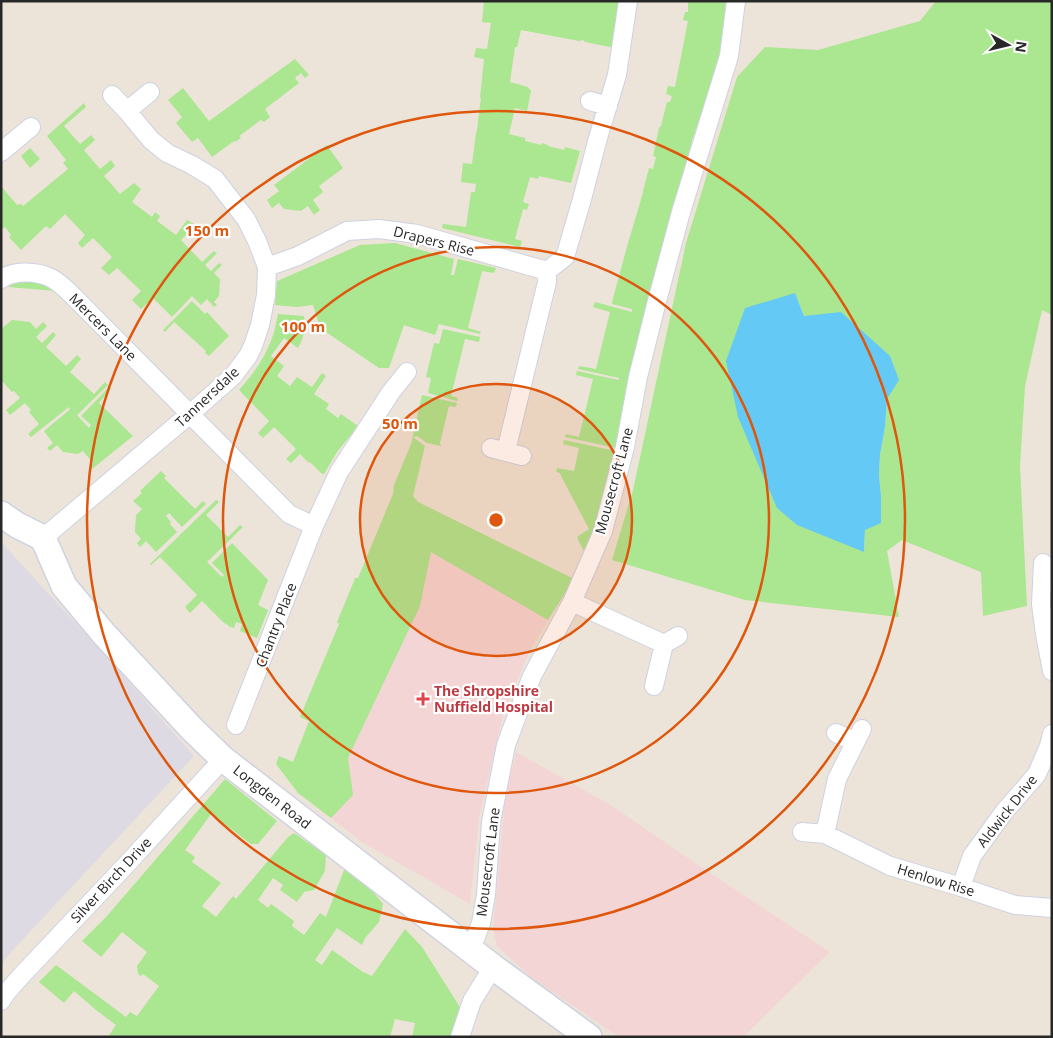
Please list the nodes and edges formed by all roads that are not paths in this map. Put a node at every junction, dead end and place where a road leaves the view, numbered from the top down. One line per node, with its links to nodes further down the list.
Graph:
1 (628, 1): 6 (street)
2 (736, 1): 21 (street, Mousecroft Lane)
3 (150, 92): 7 (street)
4 (112, 95): 7 (street, Tannersdale)
5 (590, 101): 6 (street)
6 (608, 106): 11 (street)
7 (127, 110): 10 (street, Tannersdale)
8 (31, 127): 9 (street)
9 (1, 152)
10 (266, 267): 11 (street, Drapers Rise); 14 (street, Tannersdale)
11 (547, 271): 15 (street)
12 (1, 279): 14 (street, Mercers Lane)
13 (407, 372): 17 (street, Chantry Place)
14 (190, 414): 17 (street); 18 (street, Tannersdale)
15 (507, 452)
16 (1, 514): 18 (street)
17 (314, 526): 24 (street, Chantry Place)
18 (43, 538): 27 (street, Longden Road)
19 (1043, 564): 20 (street)
20 (1047, 585): 22 (street)
21 (572, 602): 23 (street); 32 (street, Mousecroft Lane)
22 (1052, 671)
23 (654, 686)
24 (236, 725)
25 (836, 733): 29 (street)
26 (1052, 734): 30 (street, Aldwick Drive)
27 (223, 759): 32 (street, Longden Road); 34 (street, Silver Birch Drive)
28 (802, 832): 29 (street, Henlow Rise)
29 (825, 834): 30 (street, Henlow Rise)
30 (961, 887): 31 (street, Henlow Rise)
31 (1052, 908)
32 (471, 950): 33 (street, Longden Road)
33 (493, 967): 35 (street); 36 (street, Longden Road)
34 (1, 1002)
35 (460, 1037)
36 (588, 1037)

